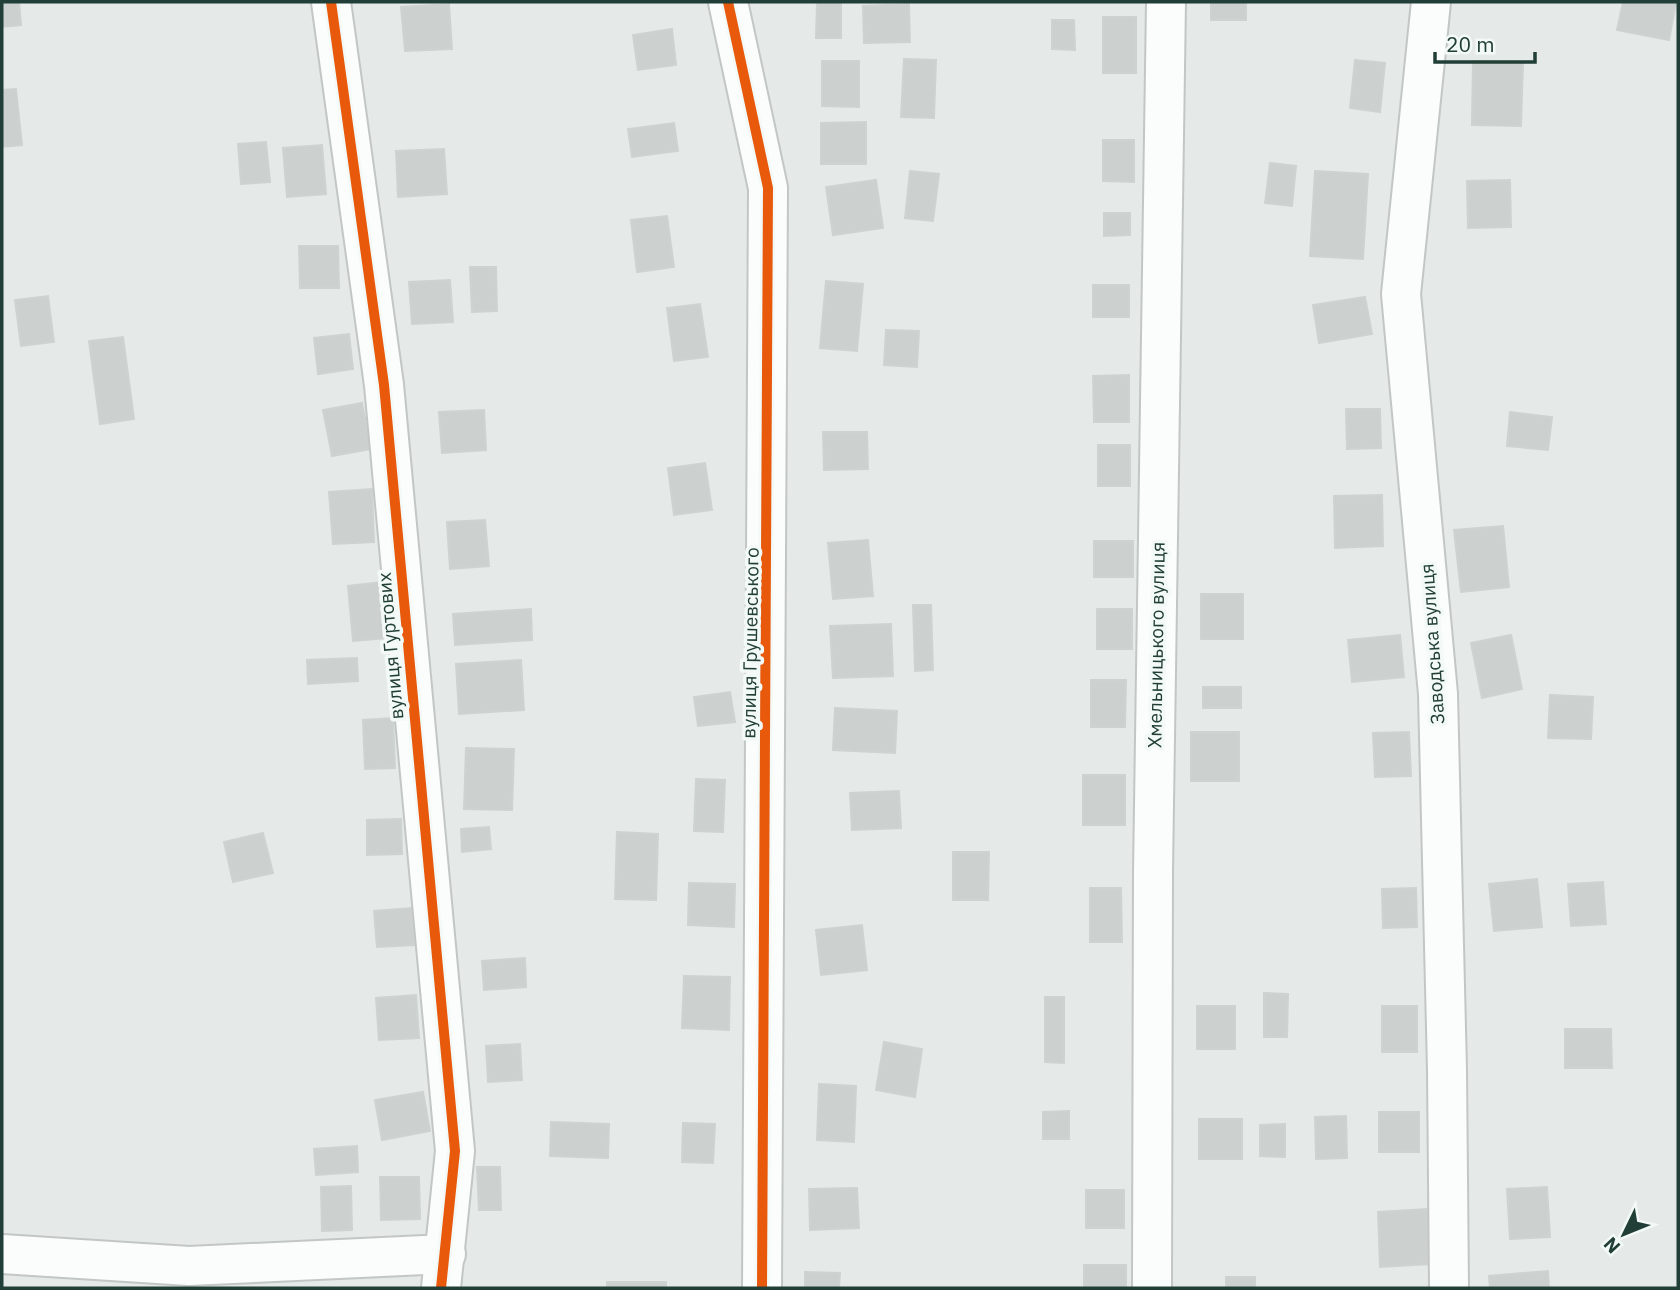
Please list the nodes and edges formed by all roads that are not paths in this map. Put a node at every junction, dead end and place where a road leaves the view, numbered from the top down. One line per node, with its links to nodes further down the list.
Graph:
1 (331, 2): 6 (street, вулиця Гуртових)
2 (728, 2): 7 (street, вулиця Грушевського)
3 (1166, 2): 8 (street, Хмельницького вулиця)
4 (1431, 2): 9 (street, Заводська вулиця)
5 (2, 1254): 6 (street)
6 (443, 1271)
7 (762, 1288)
8 (1152, 1288)
9 (1449, 1288)

